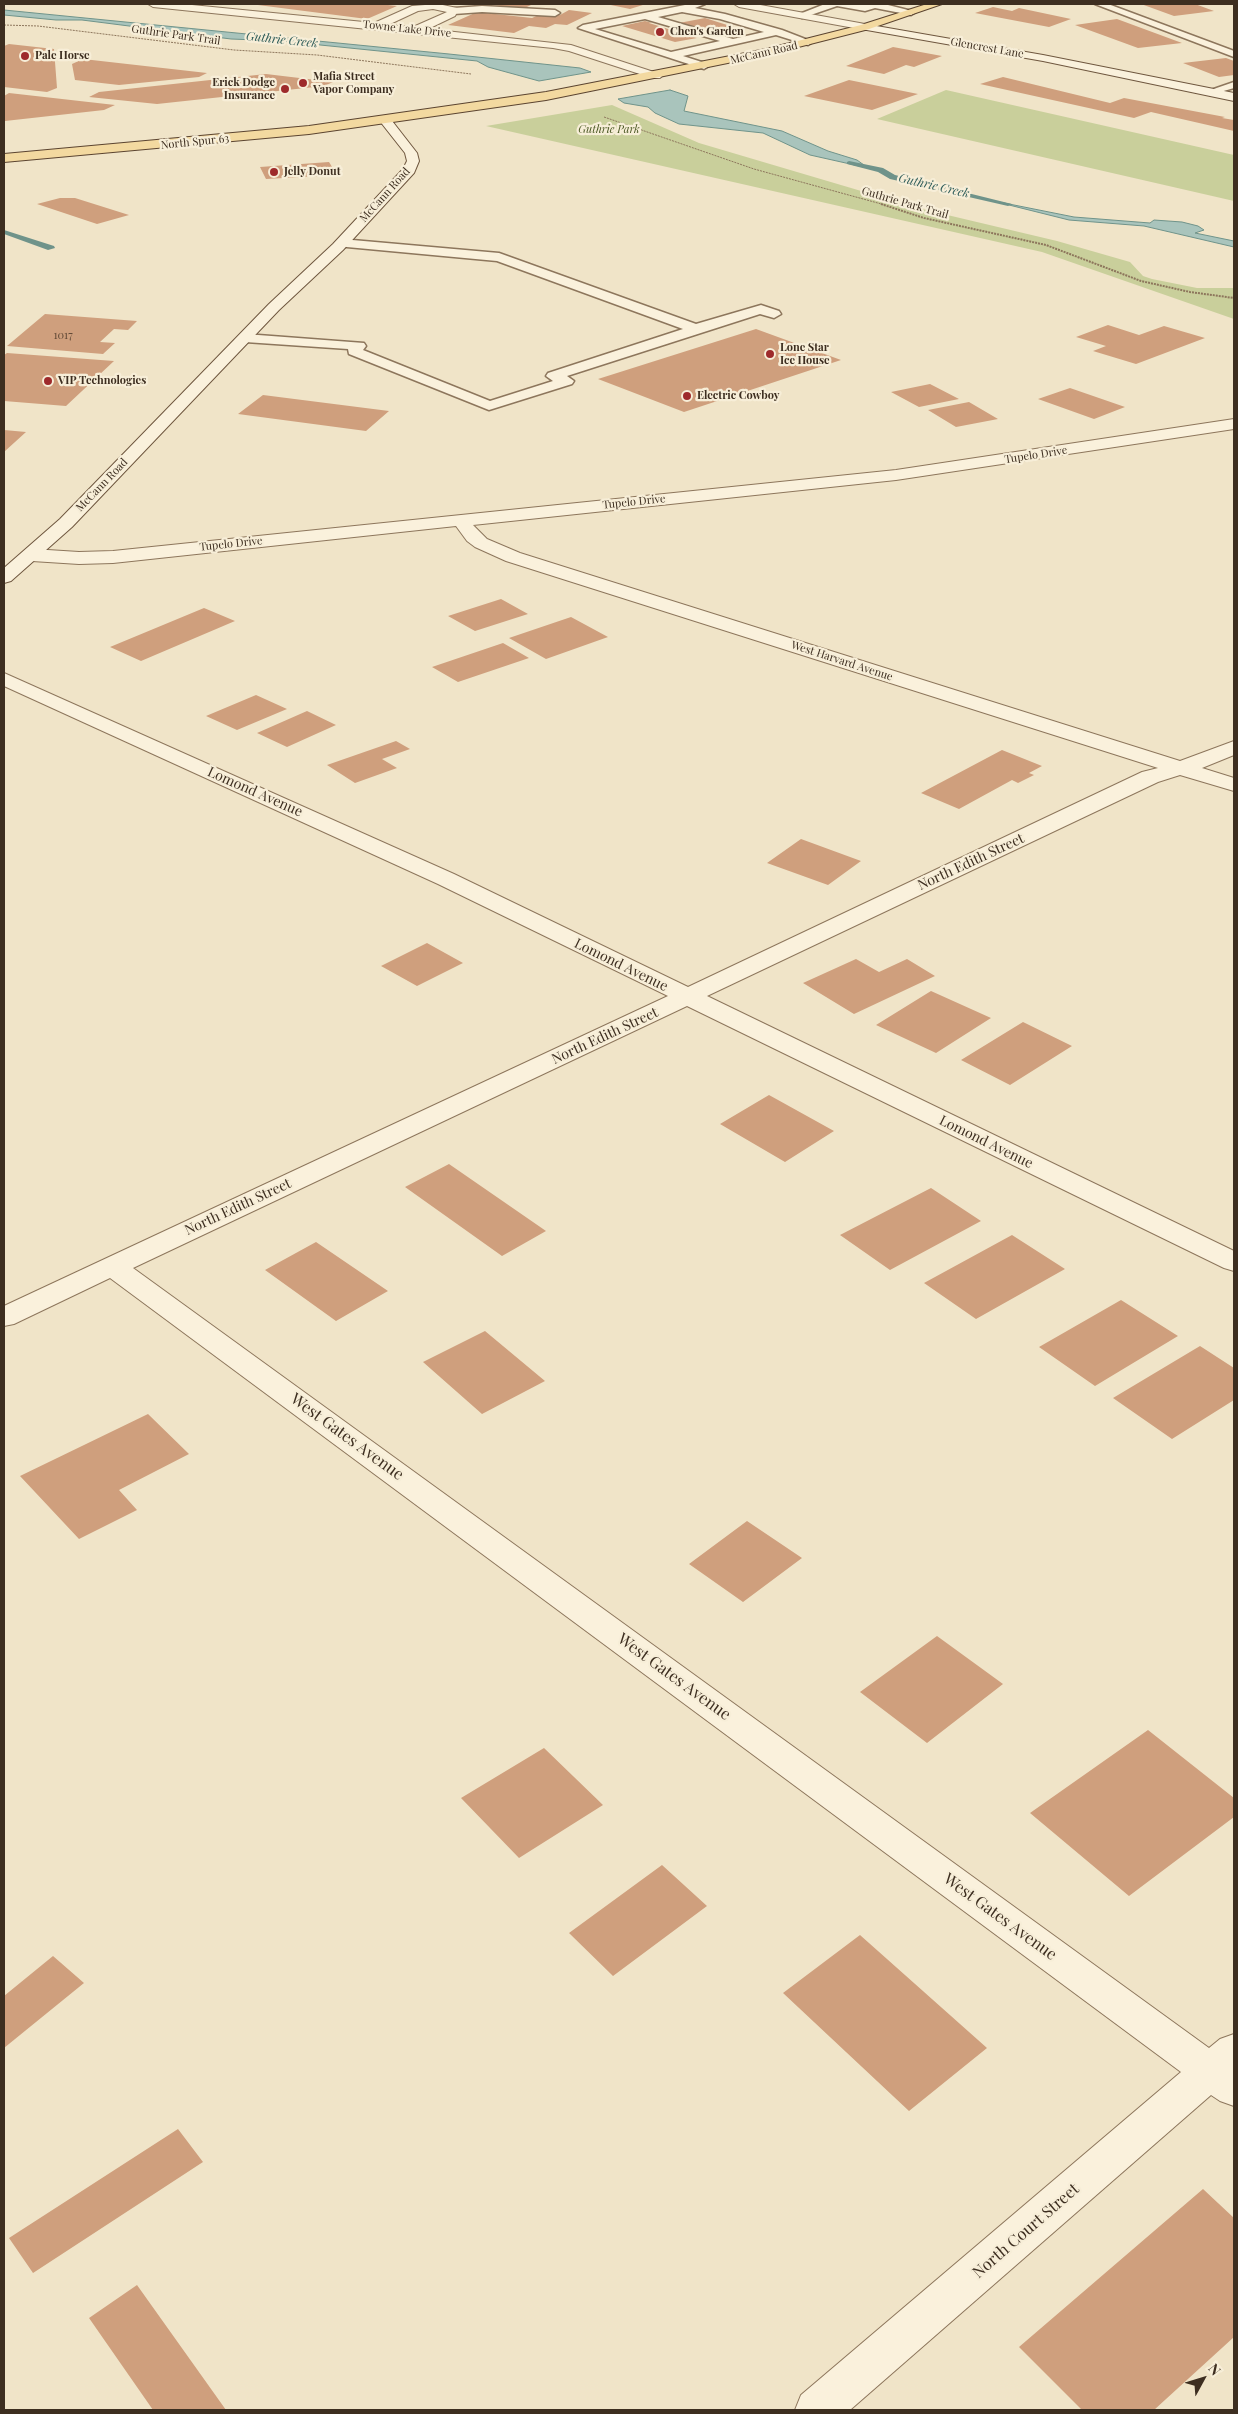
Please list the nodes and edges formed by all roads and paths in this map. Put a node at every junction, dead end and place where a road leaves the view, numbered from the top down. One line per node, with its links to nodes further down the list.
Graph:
1 (153, 4): 8 (street, Towne Lake Drive)
2 (700, 4): 11 (lane)
3 (748, 4): 15 (street, Glencrest Lane)
4 (834, 4): 15 (lane)
5 (842, 4): 10 (lane)
6 (937, 4): 13 (main road, McCann Road)
7 (1100, 4): 26 (lane)
8 (184, 5): 18 (street, Towne Lake Drive)
9 (417, 5): 12 (street); 18 (street)
10 (876, 5): 13 (lane)
11 (682, 8): 16 (lane); 21 (lane)
12 (454, 11): 14 (lane); 20 (street)
13 (911, 12): 19 (main road, McCann Road)
14 (555, 13)
15 (802, 15): 19 (street, Glencrest Lane)
16 (646, 16): 22 (lane); 25 (lane)
17 (4, 25): 28 (path, Guthrie Park Trail)
18 (376, 26): 20 (street, Towne Lake Drive)
19 (865, 27): 23 (main road, McCann Road); 31 (street, Glencrest Lane)
20 (416, 30): 29 (street, Towne Lake Drive)
21 (778, 32): 22 (lane); 23 (lane)
22 (735, 42): 24 (lane); 25 (lane)
23 (808, 42): 24 (main road, McCann Road)
24 (767, 52): 27 (main road, McCann Road)
25 (671, 54): 27 (lane)
26 (1234, 54)
27 (704, 66): 29 (main road, McCann Road)
28 (473, 74)
29 (656, 76): 34 (main road, McCann Road)
30 (1234, 85): 31 (lane)
31 (1210, 92): 32 (street, Glencrest Lane)
32 (1234, 97)
33 (602, 116): 37 (path, Guthrie Park Trail)
34 (385, 120): 35 (main road, North Spur 63); 36 (street, McCann Road)
35 (4, 158)
36 (342, 243): 39 (lane); 40 (street, McCann Road)
37 (1234, 298)
38 (774, 314): 39 (lane)
39 (696, 329): 40 (lane)
40 (245, 338): 43 (street, McCann Road)
41 (1234, 424): 42 (street, Tupelo Drive)
42 (460, 519): 43 (street, Tupelo Drive); 47 (street, West Harvard Avenue)
43 (32, 555): 44 (street, McCann Road)
44 (4, 577)
45 (4, 678): 49 (street, Lomond Avenue)
46 (1234, 747): 47 (street, North Edith Street)
47 (1181, 768): 48 (street, West Harvard Avenue); 49 (street, North Edith Street)
48 (1234, 784)
49 (686, 997): 50 (street, Lomond Avenue); 51 (street, North Edith Street)
50 (1234, 1262)
51 (112, 1266): 52 (street, North Edith Street); 53 (street, West Gates Avenue)
52 (4, 1317)
53 (1226, 2071): 54 (street, North Court Street)
54 (817, 2410)

